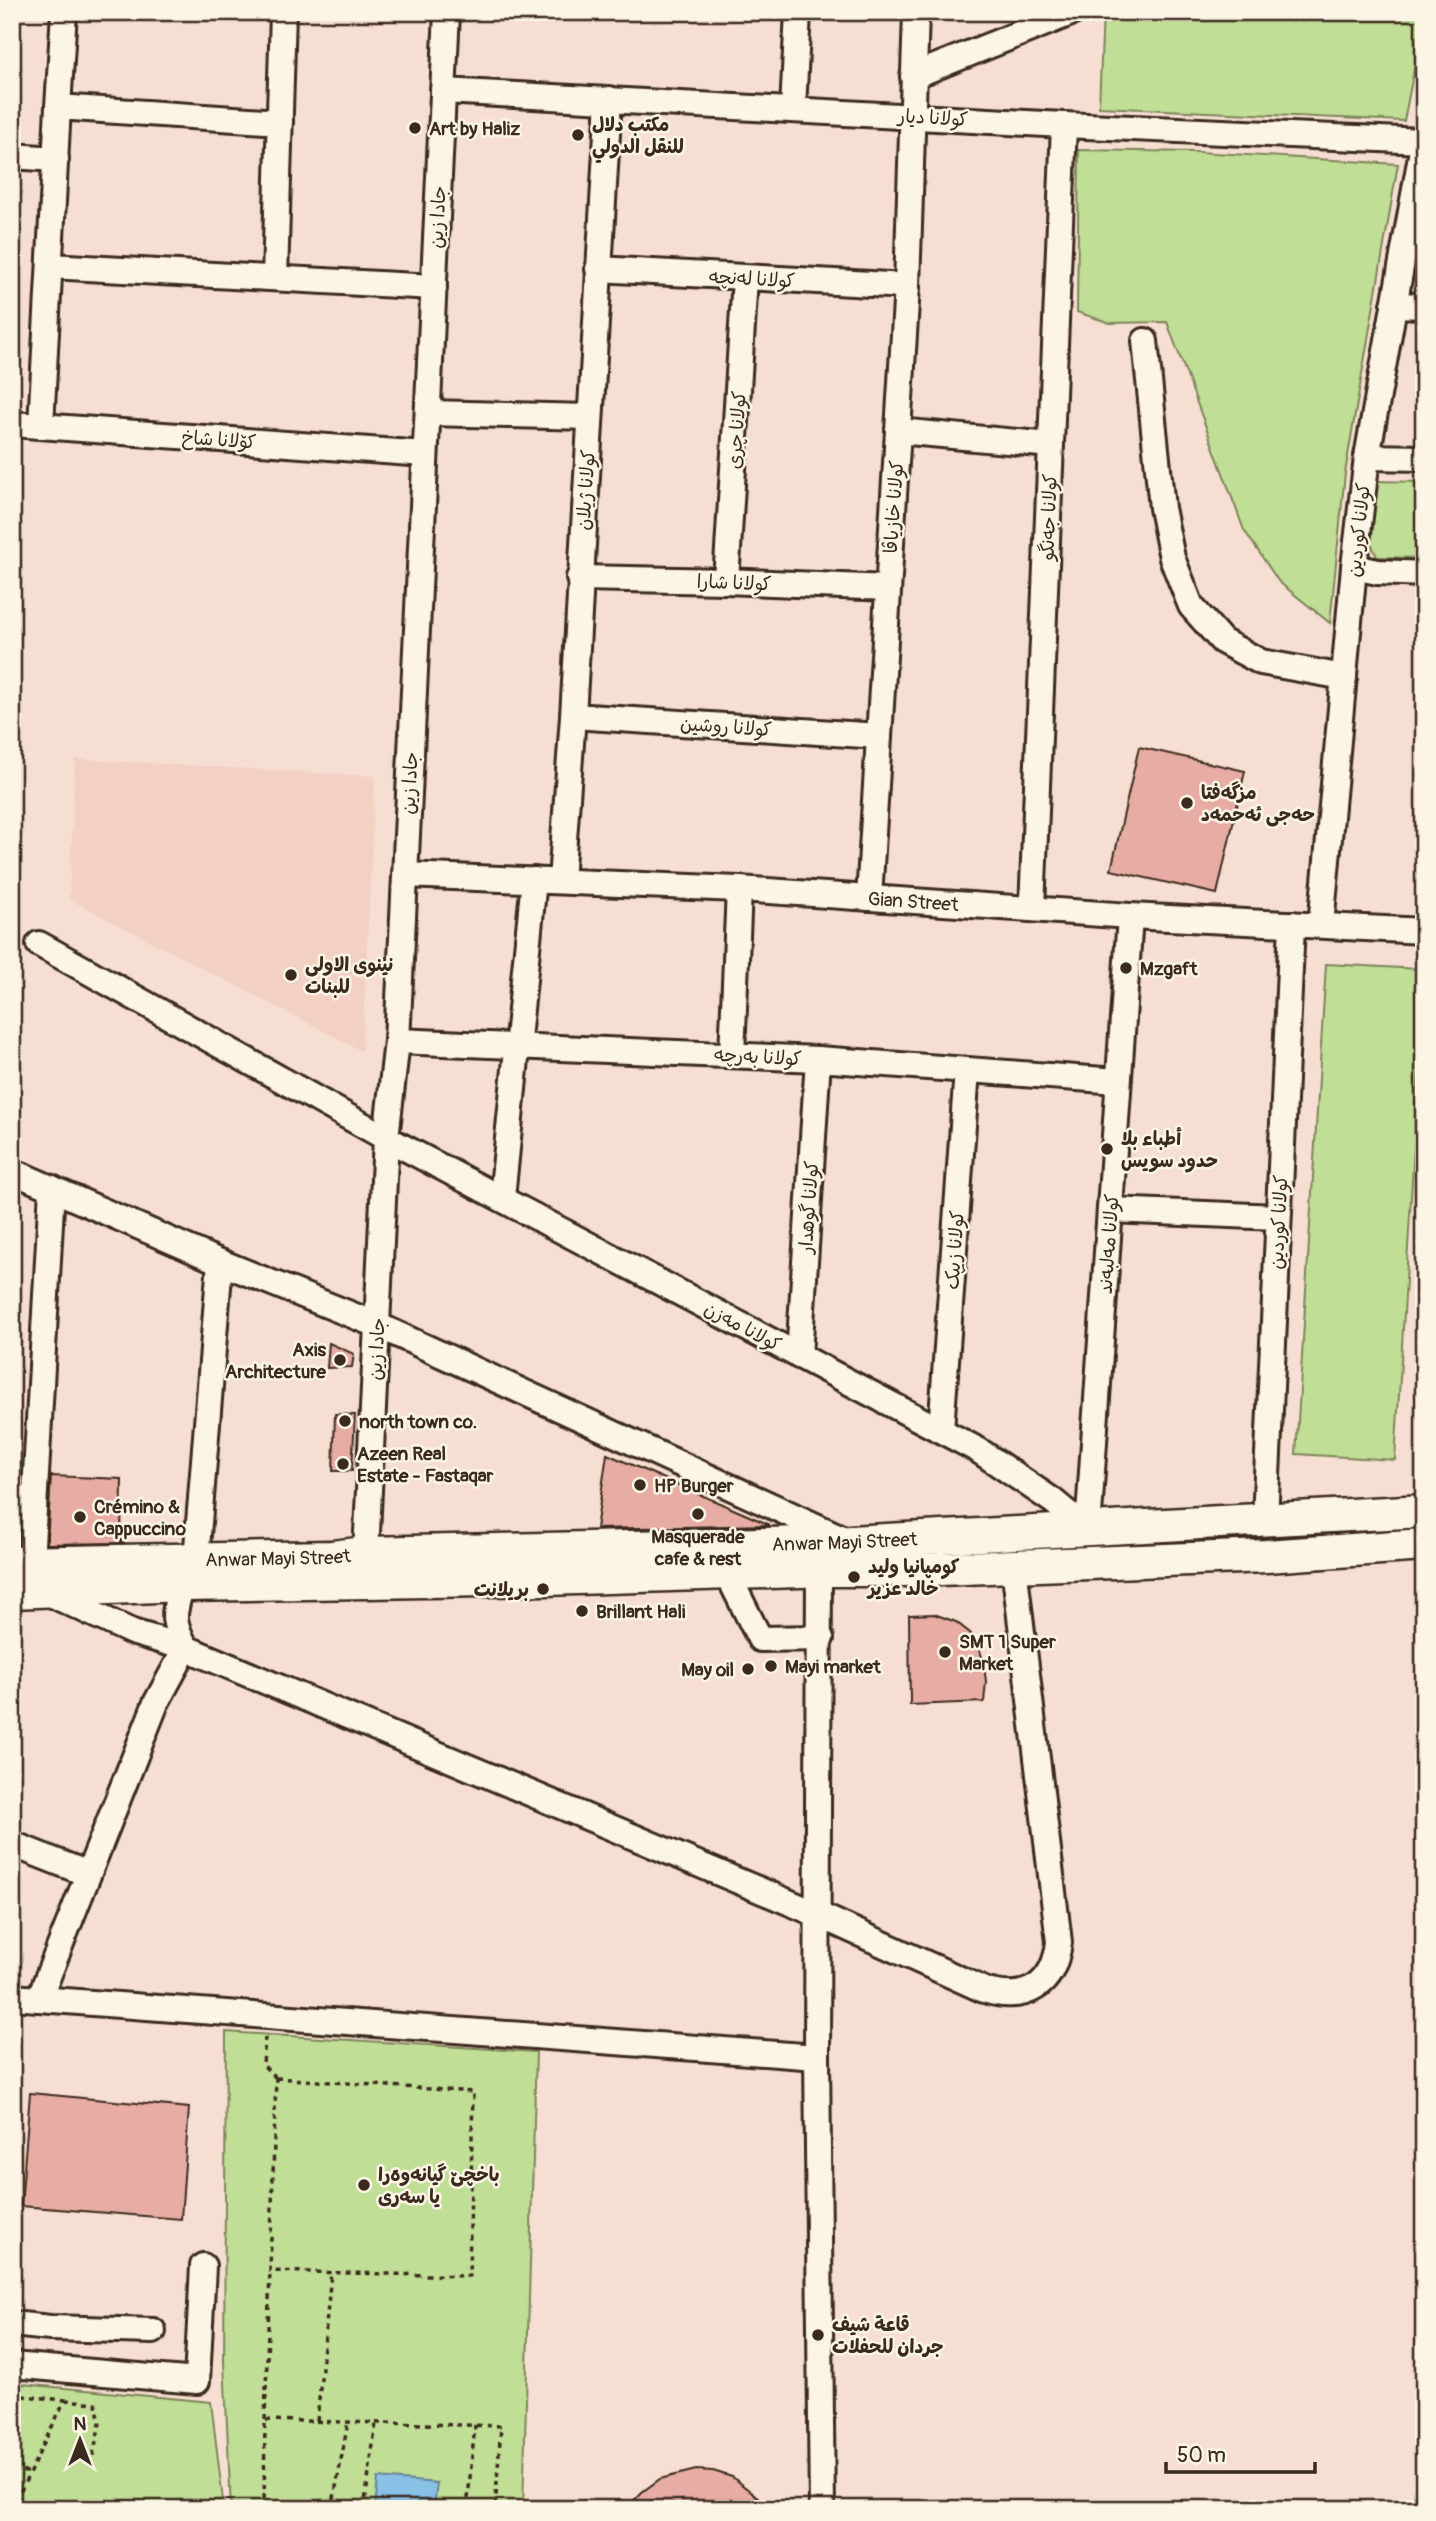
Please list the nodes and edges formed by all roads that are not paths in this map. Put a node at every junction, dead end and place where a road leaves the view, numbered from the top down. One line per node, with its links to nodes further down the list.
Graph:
1 (64, 12): 10 (street)
2 (283, 12): 13 (street)
3 (447, 12): 8 (street, جادا زین)
4 (798, 12): 11 (street)
5 (916, 12): 7 (street, کولانا خازیاڤا)
6 (1073, 12): 7 (street)
7 (913, 76): 12 (street, کولانا خازیاڤا)
8 (443, 91): 9 (street, کولانا دیار); 23 (street, جادا زین)
9 (609, 99): 11 (street, کولانا دیار); 19 (street, کولانا ژیلان)
10 (58, 107): 13 (street); 17 (street)
11 (793, 109): 12 (street, کولانا دیار)
12 (912, 116): 14 (street, کولانا دیار); 22 (street, کولانا خازیاڤا)
13 (279, 122): 20 (street)
14 (1064, 125): 15 (street, کولانا دیار); 32 (street, کولانا جەنگو)
15 (1424, 140): 24 (street, کولانا کوردین)
16 (12, 156): 17 (street)
17 (56, 159): 18 (street)
18 (50, 266): 20 (street); 30 (street)
19 (598, 269): 21 (street, کولانا لەنچە); 28 (street, کولانا ژیلان)
20 (275, 278): 23 (street)
21 (745, 278): 22 (street, کولانا لەنچە); 39 (street, کولانا چری)
22 (907, 286): 31 (street, کولانا خازیاڤا)
23 (434, 287): 27 (street, جادا زین)
24 (1394, 305): 25 (street); 34 (street, کولانا کوردین)
25 (1424, 306)
26 (1145, 341): 41 (street)
27 (428, 413): 28 (street); 33 (street, جادا زین)
28 (589, 417): 38 (street, کولانا ژیلان)
29 (12, 424): 30 (street, کۆلانا شاخ)
30 (41, 426): 33 (street, کۆلانا شاخ)
31 (898, 431): 32 (street); 40 (street, کولانا خازیاڤا)
32 (1051, 445): 49 (street, کولانا جەنگو)
33 (425, 454): 44 (street, جادا زین)
34 (1367, 457): 35 (street); 36 (street, کولانا کوردین)
35 (1424, 458)
36 (1354, 567): 37 (street); 41 (street, کولانا کوردین)
37 (1424, 574)
38 (579, 579): 39 (street, کولانا شارا); 42 (street, کولانا ژیلان)
39 (726, 581): 40 (street, کولانا شارا)
40 (888, 588): 43 (street, کولانا خازیاڤا)
41 (1344, 677): 52 (street, کولانا کوردین)
42 (573, 716): 43 (street, کولانا روشین); 46 (street, کولانا ژیلان)
43 (879, 736): 48 (street, کولانا خازیاڤا)
44 (405, 876): 45 (street, Gian Street); 55 (street, جادا زین)
45 (534, 880): 46 (street, Gian Street); 56 (street)
46 (561, 881): 47 (street, Gian Street)
47 (739, 889): 48 (street, Gian Street); 57 (street)
48 (869, 898): 49 (street, Gian Street)
49 (1032, 909): 50 (street, Gian Street)
50 (1130, 916): 51 (street, Gian Street); 60 (street, کولانا مەلبەند)
51 (1292, 924): 52 (street, Gian Street); 66 (street, کولانا کوردین)
52 (1321, 925): 53 (street, Gian Street)
53 (1424, 931)
54 (39, 944): 61 (street, کولانا مەزن)
55 (397, 1041): 56 (street, کولانا بەرچە); 61 (street, جادا زین)
56 (516, 1046): 57 (street, کولانا بەرچە); 64 (street)
57 (732, 1055): 58 (street, کولانا بەرچە)
58 (818, 1059): 59 (street, کولانا بەرچە); 69 (street, کولانا گوهدار)
59 (967, 1070): 60 (street, کولانا بەرچە); 70 (street, کولانا زیپک)
60 (1118, 1081): 65 (street, کولانا مەلبەند)
61 (386, 1138): 64 (street, کولانا مەزن); 68 (street, جادا زین)
62 (12, 1171): 63 (street)
63 (52, 1188): 67 (street); 82 (street)
64 (502, 1198): 69 (street, کولانا مەزن)
65 (1110, 1210): 66 (street); 73 (street, کولانا مەلبەند)
66 (1278, 1217): 72 (street, کولانا کوردین)
67 (220, 1262): 68 (street); 80 (street)
68 (377, 1325): 74 (street); 76 (street, جادا زین)
69 (799, 1356): 70 (street, کولانا مەزن)
70 (941, 1430): 73 (street, کولانا مەزن)
71 (1424, 1511): 72 (main road, Anwar Mayi Street)
72 (1265, 1520): 73 (main road, Anwar Mayi Street)
73 (1088, 1530): 74 (main road, Anwar Mayi Street)
74 (849, 1542): 77 (main road, Anwar Mayi Street)
75 (1424, 1545): 78 (main road, Anwar Mayi Street)
76 (366, 1553): 77 (main road, Anwar Mayi Street); 80 (main road, Anwar Mayi Street)
77 (545, 1564): 80 (main road, Anwar Mayi Street); 81 (main road, Anwar Mayi Street)
78 (1014, 1566): 79 (main road, Anwar Mayi Street); 87 (street)
79 (819, 1570): 81 (main road, Anwar Mayi Street); 83 (street)
80 (189, 1572): 82 (main road, Anwar Mayi Street); 84 (street)
81 (727, 1573): 83 (street)
82 (25, 1577): 84 (street)
83 (821, 1638): 87 (street)
84 (186, 1648): 86 (street); 87 (street)
85 (12, 1844): 86 (street)
86 (88, 1874): 89 (street)
87 (819, 1915): 90 (street)
88 (12, 1997): 89 (street)
89 (39, 1999): 90 (street)
90 (817, 2057): 97 (street)
91 (203, 2266): 96 (street)
92 (12, 2324): 93 (street)
93 (50, 2328): 94 (street); 96 (street)
94 (153, 2331)
95 (12, 2365): 96 (street)
96 (51, 2369)
97 (822, 2509)

